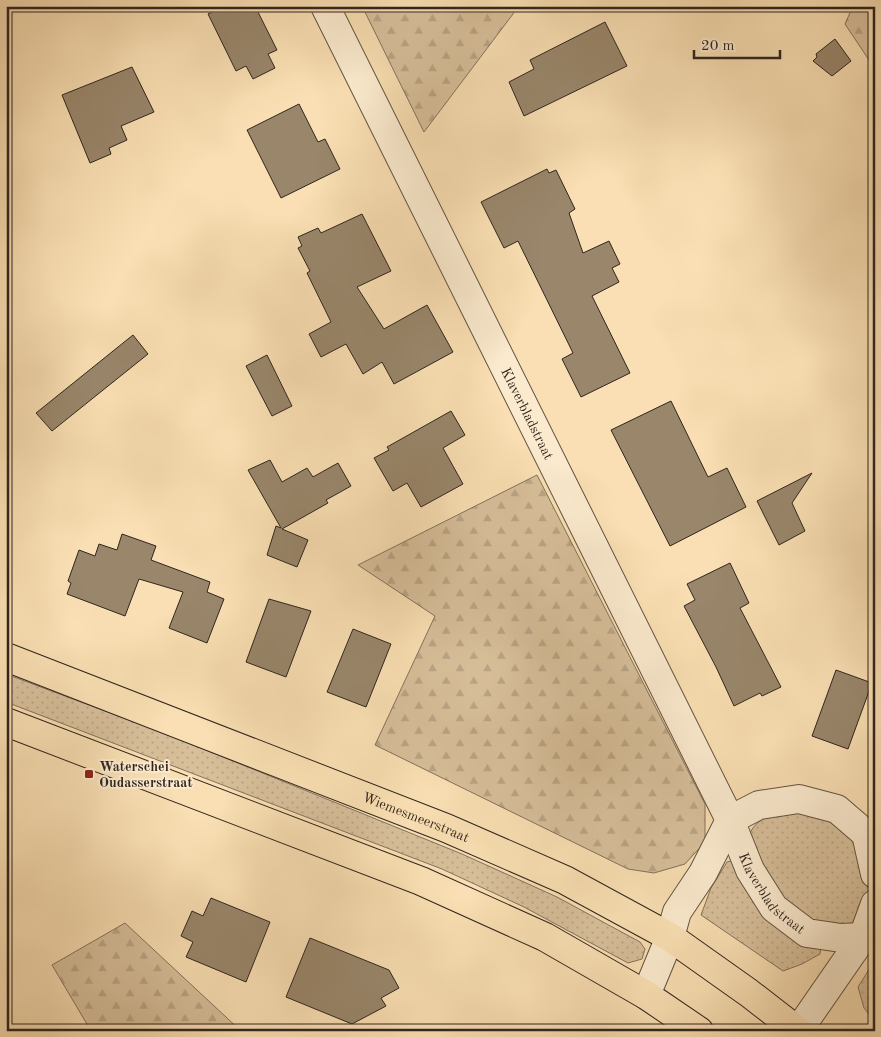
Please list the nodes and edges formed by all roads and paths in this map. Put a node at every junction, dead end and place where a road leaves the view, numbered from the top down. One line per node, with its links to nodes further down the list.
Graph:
1 (325, 6): 4 (street, Klaverbladstraat)
2 (6, 657): 9 (main road, Wiemesmeerstraat)
3 (6, 722): 10 (main road)
4 (730, 820): 5 (street); 8 (street, Klaverbladstraat); 9 (street)
5 (871, 836): 6 (street)
6 (875, 874)
7 (875, 904): 8 (street)
8 (869, 934): 12 (street)
9 (670, 937): 10 (street); 12 (main road, Wiemesmeerstraat)
10 (646, 995): 11 (main road)
11 (699, 1031)
12 (798, 1031)

